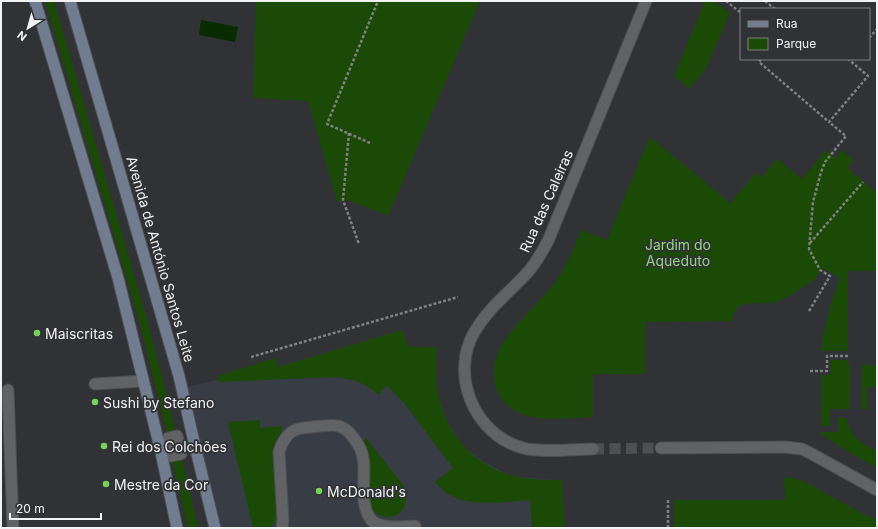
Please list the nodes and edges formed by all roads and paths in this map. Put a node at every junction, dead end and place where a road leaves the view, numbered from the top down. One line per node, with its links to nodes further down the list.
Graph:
1 (35, 1): 24 (main road)
2 (70, 1): 34 (main road, Avenida de António Santos Leite)
3 (378, 1): 14 (path)
4 (646, 1): 28 (street, Rua das Caleiras)
5 (726, 1): 8 (path)
6 (765, 1): 7 (path)
7 (774, 8)
8 (740, 12)
9 (877, 29): 10 (path)
10 (870, 37)
11 (760, 60): 13 (path)
12 (851, 60): 13 (path)
13 (829, 122): 17 (path)
14 (349, 133): 15 (path); 18 (path)
15 (370, 143)
16 (863, 182): 17 (path)
17 (810, 243): 20 (path)
18 (359, 244)
19 (458, 298): 22 (path)
20 (809, 312)
21 (848, 356): 23 (path)
22 (251, 357)
23 (810, 371)
24 (143, 381): 25 (street); 33 (main road)
25 (95, 384)
26 (8, 390): 32 (street)
27 (661, 448): 29 (street)
28 (593, 449)
29 (877, 490)
30 (668, 500): 36 (path)
31 (415, 526): 35 (street)
32 (13, 528)
33 (178, 528)
34 (215, 528)
35 (282, 528)
36 (668, 528)

